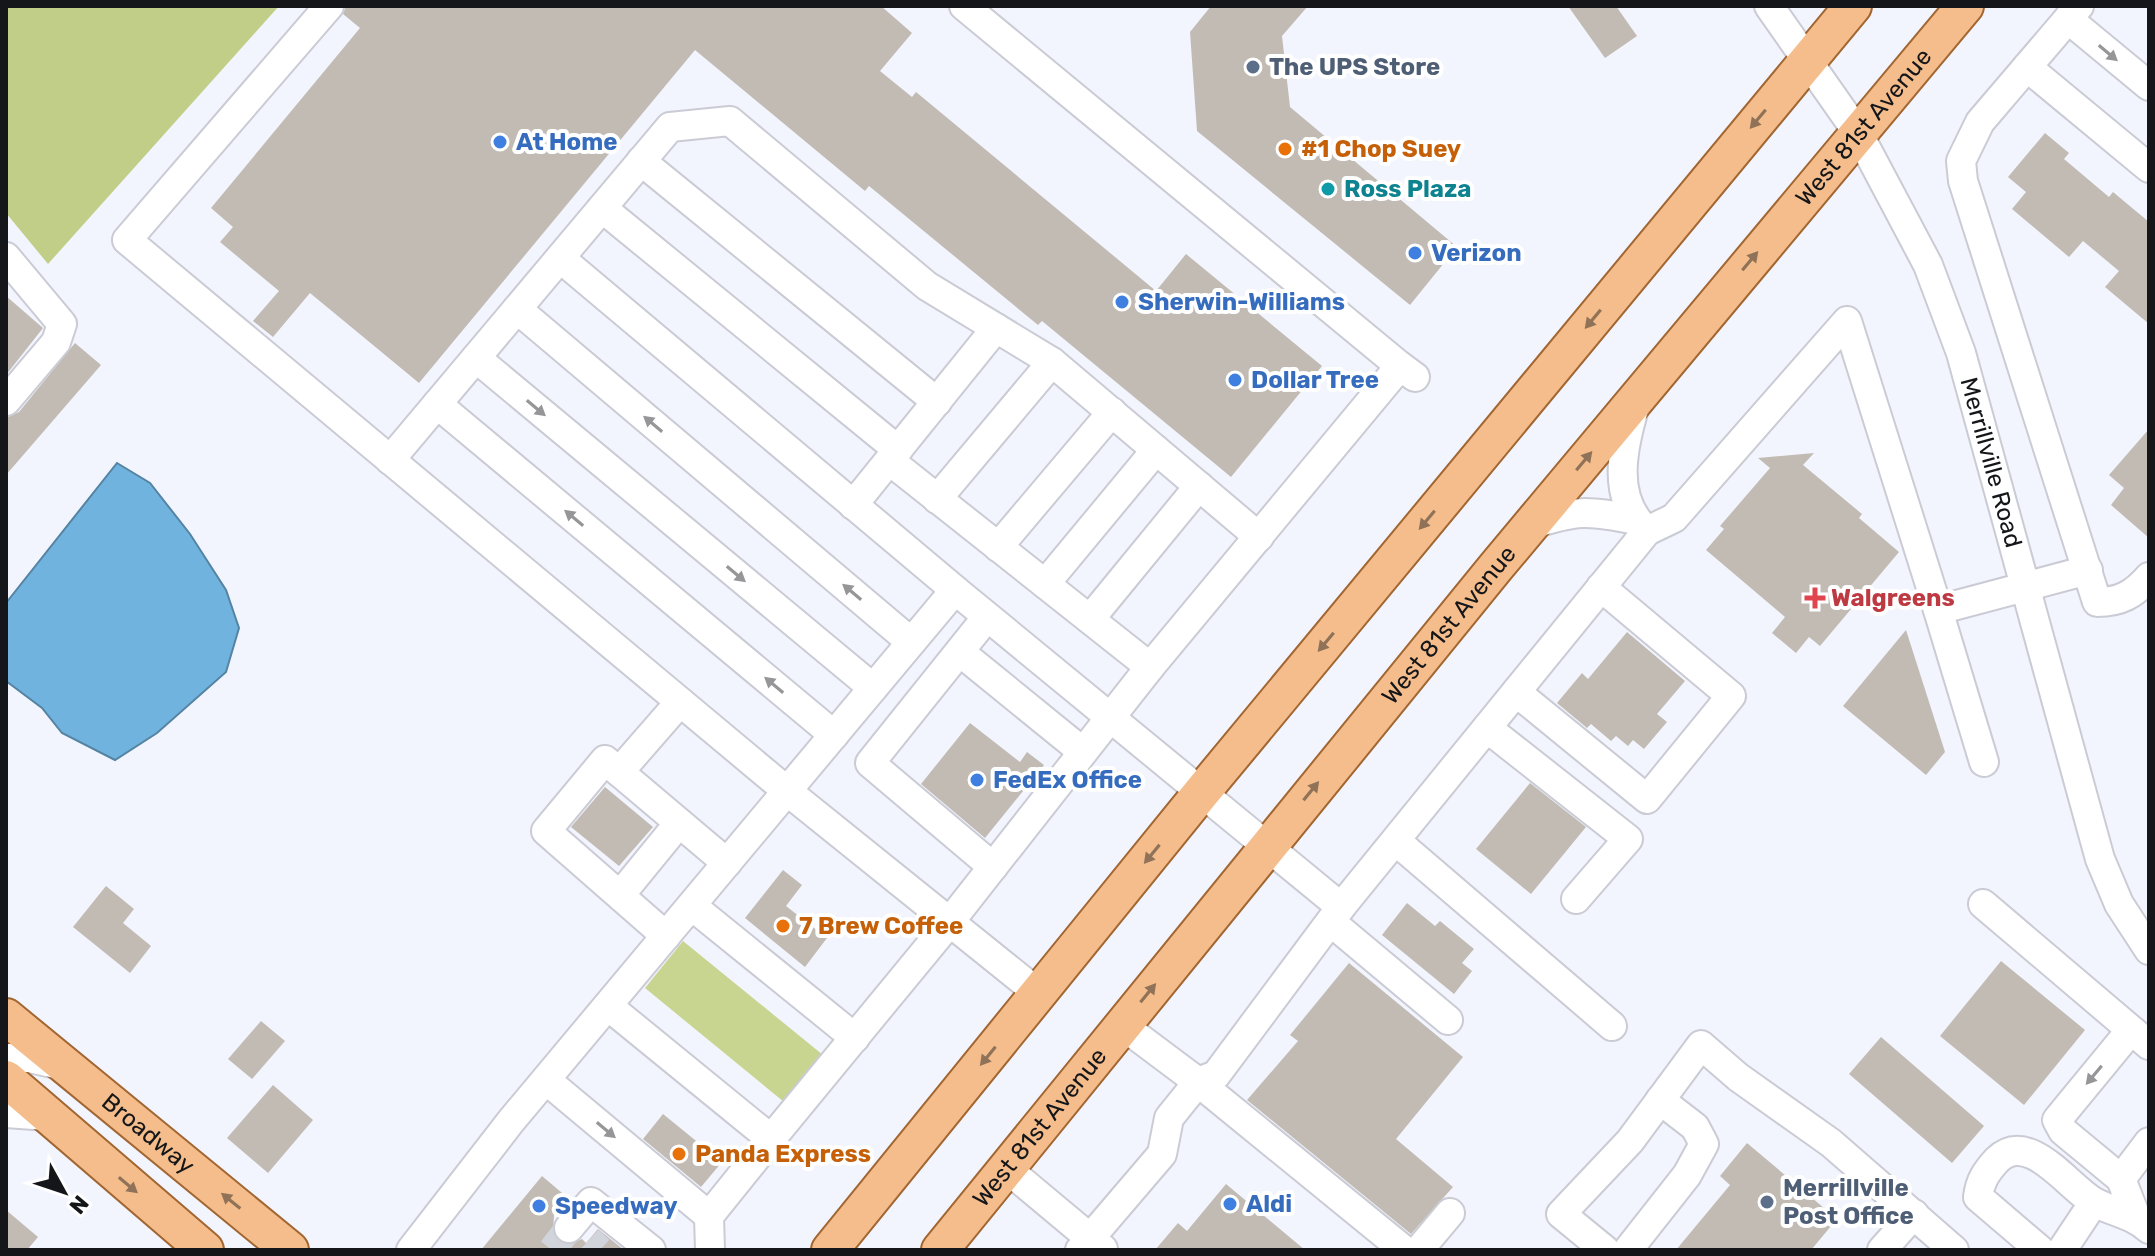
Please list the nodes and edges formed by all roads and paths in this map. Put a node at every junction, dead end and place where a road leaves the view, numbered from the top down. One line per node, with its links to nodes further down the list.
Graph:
1 (329, 6): 27 (street)
2 (964, 6): 33 (street)
3 (1769, 6): 7 (street, Merrillville Road)
4 (1853, 6): 7 (main road)
5 (1965, 6): 10 (main road, West 81st Avenue)
6 (2073, 12): 8 (street); 9 (street, one-way to 9)
7 (1808, 59): 10 (street, Merrillville Road); 57 (main road, one-way to 57)
8 (2027, 67): 12 (street); 35 (street)
9 (2149, 86)
10 (1858, 133): 20 (main road, West 81st Avenue, one-way to 10); 39 (street, Merrillville Road)
11 (641, 161): 13 (street); 17 (street); 22 (street)
12 (2149, 168)
13 (602, 208): 15 (street); 26 (street)
14 (6, 257): 21 (street)
15 (560, 258): 16 (street); 30 (street)
16 (517, 309): 18 (street); 44 (street, one-way to 16)
17 (996, 328): 19 (street); 22 (street)
18 (476, 358): 23 (street); 47 (street, one-way to 47)
19 (1052, 362): 24 (street); 29 (street)
20 (1637, 398): 31 (main road, West 81st Avenue, one-way to 20); 32 (street)
21 (6, 401)
22 (937, 402): 26 (street)
23 (437, 404): 27 (street); 52 (street, one-way to 23)
24 (1112, 412): 25 (street); 34 (street)
25 (1156, 450): 28 (street); 37 (street)
26 (894, 456): 29 (street); 30 (street)
27 (390, 460): 49 (street)
28 (1199, 486): 33 (street); 43 (street)
29 (937, 499): 34 (street)
30 (853, 505): 40 (street)
31 (1531, 525): 32 (street); 60 (main road, West 81st Avenue, one-way to 31)
32 (1641, 526): 38 (street); 41 (street)
33 (1259, 537): 46 (street)
34 (998, 547): 37 (street)
35 (2088, 570): 36 (street); 39 (street)
36 (2149, 577)
37 (1045, 584): 43 (street)
38 (1601, 587): 48 (street); 48 (street)
39 (2023, 587): 41 (street); 70 (street, Merrillville Road)
40 (955, 590): 42 (street); 44 (street)
41 (1938, 610): 54 (street)
42 (987, 617): 45 (street); 50 (street)
43 (1090, 619): 46 (street)
44 (911, 642): 47 (street)
45 (960, 652): 53 (street); 62 (street)
46 (1150, 667): 50 (street)
47 (873, 688): 52 (street)
48 (1516, 692): 51 (street)
49 (680, 702): 55 (street); 56 (street)
50 (1110, 718): 53 (street); 57 (street)
51 (1487, 728): 59 (street); 64 (street)
52 (834, 735): 56 (street)
53 (1083, 752): 62 (street)
54 (1984, 762)
55 (619, 772): 58 (street); 63 (street)
56 (787, 791): 61 (street); 68 (street)
57 (1201, 793): 60 (street); 71 (main road, one-way to 71)
58 (679, 823): 61 (street); 63 (street)
59 (1396, 841): 67 (street); 76 (street)
60 (1267, 846): 67 (street); 75 (main road, West 81st Avenue, one-way to 60)
61 (727, 863): 66 (street)
62 (993, 867): 68 (street)
63 (621, 894): 69 (street)
64 (1576, 899)
65 (1983, 904): 78 (street)
66 (692, 906): 69 (street); 77 (street)
67 (1336, 915): 74 (street); 83 (street)
68 (948, 924): 71 (street); 77 (street)
69 (666, 936): 72 (street)
70 (2149, 950)
71 (1038, 993): 103 (main road, one-way to 103)
72 (608, 1006): 82 (street); 87 (street)
73 (6, 1017): 80 (main road, Broadway)
74 (1448, 1020)
75 (1122, 1025): 83 (street); 89 (main road, West 81st Avenue)
76 (1612, 1026)
77 (855, 1038): 87 (street)
78 (2140, 1038): 90 (street, one-way to 90)
79 (6, 1058): 80 (street)
80 (66, 1066): 99 (main road, Broadway, one-way to 80)
81 (6, 1079): 86 (main road)
82 (546, 1080): 94 (street, one-way to 94); 100 (street)
83 (1198, 1082): 97 (street); 105 (street)
84 (1660, 1100): 93 (street); 107 (street); 108 (street)
85 (6, 1113): 86 (street)
86 (48, 1116): 98 (main road, one-way to 98)
87 (771, 1139): 94 (street)
88 (2149, 1142): 90 (street)
89 (1006, 1168): 97 (street); 104 (main road, West 81st Avenue)
90 (2121, 1179): 95 (street)
91 (2094, 1202): 95 (street); 111 (street); 112 (street)
92 (1450, 1213): 106 (street)
93 (1914, 1214): 109 (street); 110 (street)
94 (709, 1216): 102 (street)
95 (2142, 1223)
96 (576, 1231): 101 (street)
97 (1091, 1246)
98 (205, 1250)
99 (290, 1250)
100 (411, 1250)
101 (651, 1250)
102 (710, 1250)
103 (830, 1250)
104 (940, 1250)
105 (1404, 1250)
106 (1419, 1250)
107 (1605, 1250)
108 (1628, 1250)
109 (1882, 1250)
110 (1953, 1250)
111 (2040, 1250)
112 (2062, 1250)

